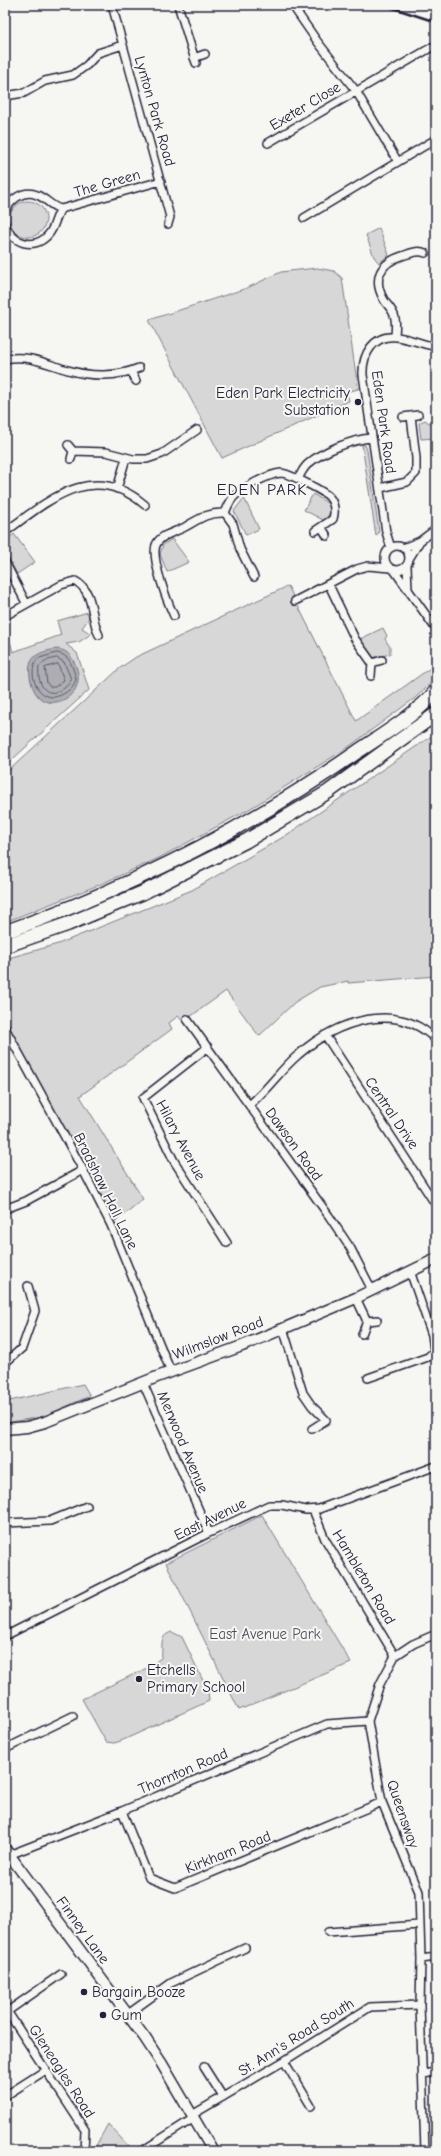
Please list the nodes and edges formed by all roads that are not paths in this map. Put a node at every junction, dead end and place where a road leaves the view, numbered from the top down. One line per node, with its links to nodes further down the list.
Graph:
1 (112, 5): 4 (street, Lynton Park Road)
2 (178, 5): 6 (street)
3 (292, 5): 7 (street)
4 (123, 45): 8 (street); 12 (street, Lynton Park Road)
5 (432, 47): 7 (street, Exeter Close)
6 (205, 54)
7 (356, 91): 10 (street, Exeter Close); 11 (street)
8 (5, 96)
9 (436, 139): 11 (street)
10 (268, 143)
11 (398, 162): 15 (street)
12 (161, 182): 13 (street, The Green); 17 (street, Lynton Park Road)
13 (61, 210): 14 (street, The Green); 16 (street, The Green)
14 (5, 212)
15 (304, 218)
16 (5, 224)
17 (168, 224)
18 (425, 253): 19 (street)
19 (395, 337): 20 (street, Eden Park Road); 27 (street, Eden Park Road)
20 (436, 347)
21 (5, 359): 23 (street)
22 (139, 368): 23 (street)
23 (131, 371): 24 (street)
24 (136, 381)
25 (411, 416): 31 (street)
26 (197, 429): 29 (street)
27 (372, 438): 30 (street); 31 (street, Eden Park Road)
28 (71, 452): 29 (street)
29 (126, 458): 32 (street)
30 (298, 480): 34 (street); 37 (street)
31 (380, 488): 39 (street, Eden Park Road)
32 (117, 489): 33 (street); 36 (street)
33 (145, 505)
34 (224, 513): 46 (street); 53 (street)
35 (436, 529): 38 (street)
36 (5, 532)
37 (327, 536)
38 (420, 541): 40 (street); 43 (street)
39 (391, 548): 40 (street); 41 (street)
40 (403, 548): 43 (street)
41 (385, 556): 44 (street); 45 (street)
42 (5, 562): 50 (street)
43 (408, 562): 45 (street); 48 (street)
44 (368, 566): 45 (street); 47 (street)
45 (392, 569): 48 (street)
46 (254, 577)
47 (328, 585): 49 (street); 58 (street)
48 (408, 589): 51 (street)
49 (295, 601)
50 (26, 603): 52 (street); 56 (street)
51 (427, 615): 54 (street); 55 (street)
52 (5, 616)
53 (174, 616)
54 (436, 618)
55 (436, 629)
56 (99, 635)
57 (382, 660): 58 (street)
58 (372, 663): 59 (street)
59 (371, 676)
60 (436, 691): 62 (highway)
61 (436, 714): 63 (highway)
62 (5, 932)
63 (5, 946)
64 (187, 1019): 68 (street, Dawson Road)
65 (5, 1028): 70 (street, Bradshaw Hall Lane)
66 (325, 1036): 67 (street); 69 (street); 71 (street, Central Drive)
67 (436, 1040)
68 (208, 1047): 69 (street, Dawson Road); 73 (street, Hilary Avenue)
69 (249, 1105): 77 (street, Dawson Road)
70 (83, 1170): 72 (street); 84 (street, Bradshaw Hall Lane)
71 (436, 1205)
72 (5, 1209)
73 (227, 1243)
74 (436, 1259): 75 (main road, Wilmslow Road)
75 (410, 1271): 77 (main road, Wilmslow Road); 85 (street)
76 (28, 1286): 83 (street)
77 (372, 1290): 78 (main road, Wilmslow Road)
78 (356, 1298): 80 (street); 81 (main road, Wilmslow Road)
79 (377, 1320): 80 (street)
80 (367, 1322): 82 (street)
81 (283, 1328): 84 (main road, Wilmslow Road); 88 (street)
82 (362, 1334)
83 (5, 1363)
84 (171, 1372): 86 (main road, Wilmslow Road)
85 (368, 1378)
86 (143, 1383): 87 (main road, Wilmslow Road); 93 (street, Merwood Avenue)
87 (5, 1429)
88 (312, 1429)
89 (436, 1466): 91 (street, East Avenue)
90 (87, 1506): 92 (street)
91 (314, 1510): 93 (street, East Avenue); 96 (street, Hambleton Road)
92 (5, 1523)
93 (209, 1533): 95 (street, East Avenue)
94 (436, 1634): 96 (street, Queensway)
95 (5, 1636)
96 (395, 1656): 98 (street, Queensway)
97 (73, 1716): 99 (street)
98 (368, 1721): 100 (street, Queensway); 101 (street, Thornton Road)
99 (5, 1749)
100 (382, 1802): 101 (street, Kirkham Road); 103 (street, Queensway)
101 (122, 1811): 102 (street, Thornton Road)
102 (7, 1852): 111 (main road, Finney Lane)
103 (419, 1925): 104 (street); 107 (street, Queensway)
104 (328, 1932)
105 (244, 1948): 111 (street)
106 (436, 1957): 107 (street)
107 (422, 1959): 109 (street, Queensway)
108 (61, 1974): 110 (street)
109 (420, 2005): 112 (street, St. Ann's Road South); 116 (street, Queensway)
110 (7, 2010): 114 (street, Gleneagles Road)
111 (128, 2014): 120 (main road, Finney Lane)
112 (284, 2061): 118 (street, St. Ann's Road South); 119 (street)
113 (204, 2067): 118 (street)
114 (46, 2070): 117 (street); 122 (street, Gleneagles Road)
115 (436, 2072): 116 (street)
116 (423, 2074): 125 (street, Queensway)
117 (5, 2096)
118 (223, 2097): 120 (street, St. Ann's Road South)
119 (311, 2106)
120 (193, 2116): 123 (street, St. Ann's Road South); 124 (main road, Finney Lane)
121 (436, 2149): 125 (street)
122 (84, 2151)
123 (142, 2151)
124 (213, 2151)
125 (426, 2151)

